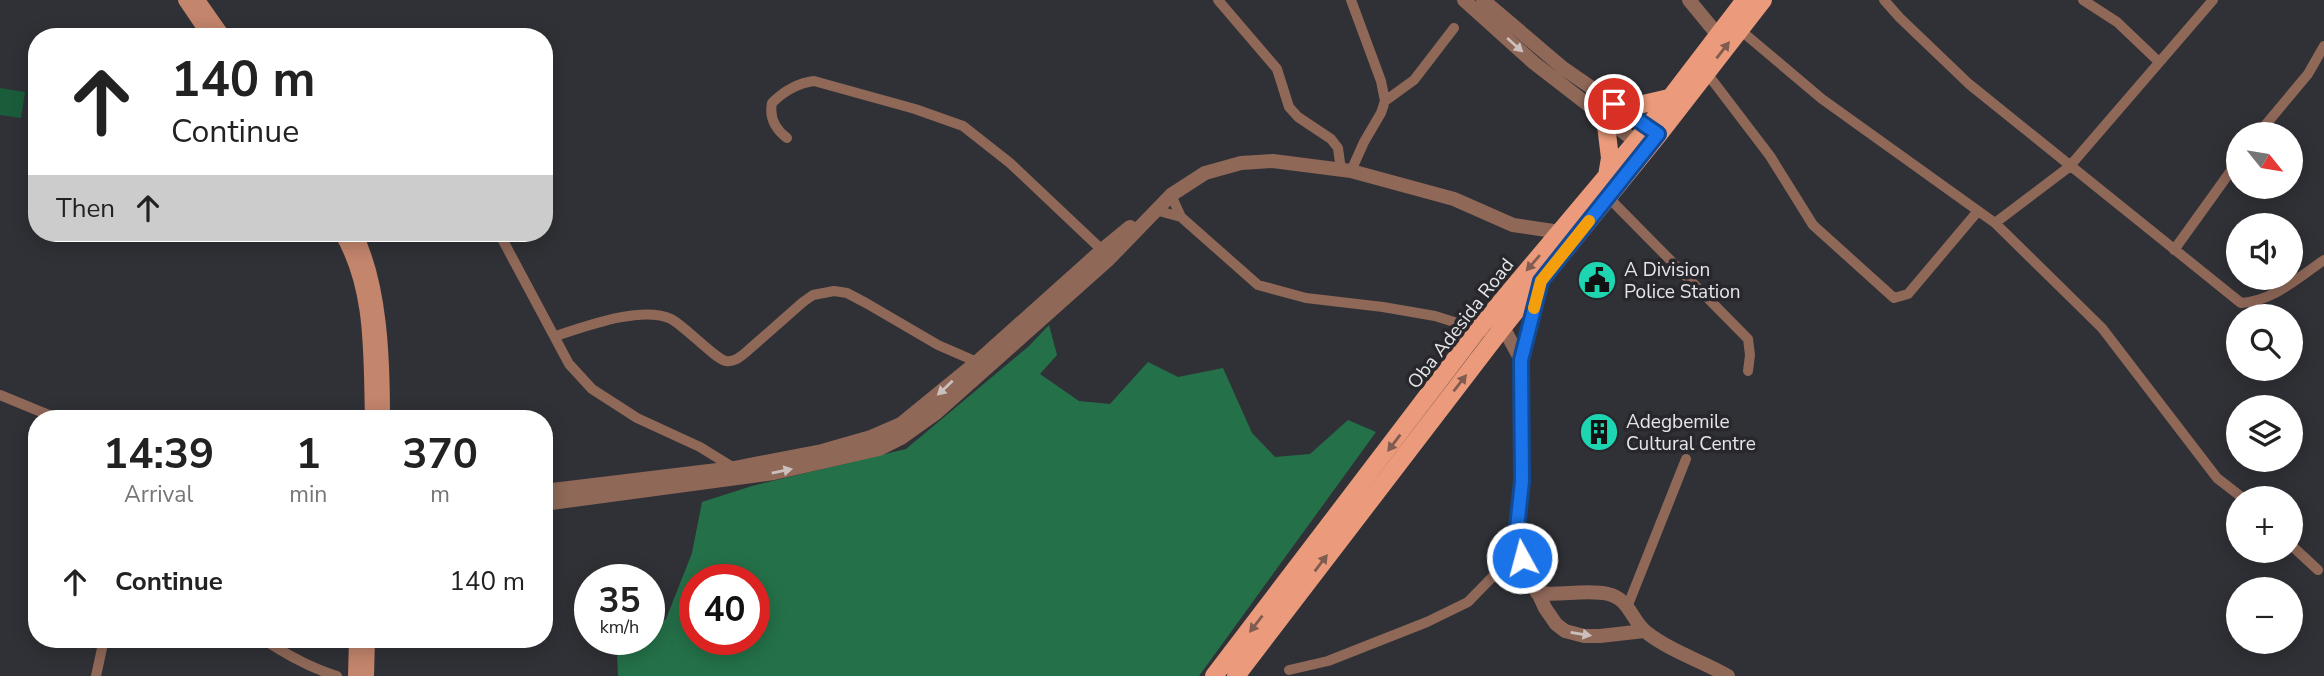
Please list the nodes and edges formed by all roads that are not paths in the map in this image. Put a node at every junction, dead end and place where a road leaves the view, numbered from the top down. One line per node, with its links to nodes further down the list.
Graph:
1 (185, 0): 13 (main road)
2 (198, 0): 14 (main road)
3 (1218, 0): 29 (street)
4 (1351, 0): 22 (street)
5 (1464, 0): 23 (street, one-way to 23)
6 (1483, 0): 23 (street)
7 (1689, 0): 17 (street)
8 (1745, 0): 17 (main road, Oba Adesida Road)
9 (1763, 0): 16 (main road, Oba Adesida Road)
10 (1884, 0): 28 (street)
11 (2083, 0): 19 (street)
12 (2213, 0): 19 (street)
13 (204, 28)
14 (218, 28)
15 (1454, 28): 22 (street)
16 (1739, 29): 20 (main road, Oba Adesida Road, one-way to 16); 34 (street)
17 (1717, 34): 21 (main road, Oba Adesida Road)
18 (2324, 46): 24 (street)
19 (2159, 62): 28 (street)
20 (1706, 72): 25 (main road, Oba Adesida Road); 34 (street)
21 (1669, 98): 23 (main road); 25 (main road, Oba Adesida Road)
22 (1385, 101): 29 (street)
23 (1609, 110): 25 (street); 27 (street); 30 (main road)
24 (2269, 122)
25 (1653, 130): 27 (main road, Oba Adesida Road)
26 (787, 138): 42 (street)
27 (1641, 145): 30 (main road, Oba Adesida Road); 33 (main road, Oba Adesida Road)
28 (2069, 167): 37 (street); 43 (street)
29 (1346, 171): 32 (street); 38 (street)
30 (1608, 176): 38 (main road, Oba Adesida Road)
31 (2226, 178): 43 (street)
32 (1171, 195): 35 (street); 36 (street)
33 (1608, 197): 45 (main road, Oba Adesida Road); 51 (street)
34 (1978, 211): 37 (street)
35 (1150, 214): 36 (street); 42 (street); 60 (street, one-way to 35)
36 (1181, 217): 46 (street)
37 (1995, 223): 58 (street)
38 (1560, 232): 46 (main road, Oba Adesida Road, one-way to 46)
39 (346, 242): 54 (main road)
40 (360, 242): 55 (main road)
41 (504, 242): 48 (street)
42 (1102, 250): 50 (street)
43 (2174, 250): 44 (street)
44 (2324, 260)
45 (1541, 281): 47 (main road, Oba Adesida Road); 49 (street)
46 (1479, 328): 47 (street); 76 (main road, Oba Adesida Road, one-way to 76)
47 (1498, 333): 49 (street); 77 (main road, Oba Adesida Road, one-way to 47)
48 (555, 336): 50 (street); 57 (street)
49 (1521, 360): 61 (street)
50 (977, 362): 57 (street, one-way to 57)
51 (1748, 371)
52 (0, 395): 53 (street)
53 (37, 410)
54 (372, 410)
55 (383, 410)
56 (1686, 459): 65 (street)
57 (734, 468): 59 (street)
58 (2227, 486)
59 (553, 490)
60 (553, 503)
61 (1517, 543): 64 (street); 71 (street)
62 (2303, 556): 63 (street)
63 (2318, 570)
64 (1537, 593): 65 (street); 66 (street, one-way to 66)
65 (1628, 605): 66 (street)
66 (1644, 631): 78 (street)
67 (102, 648): 72 (street)
68 (277, 648): 73 (street)
69 (356, 648): 74 (main road)
70 (368, 648): 75 (main road)
71 (1289, 670)
72 (96, 676)
73 (337, 676)
74 (355, 676)
75 (367, 676)
76 (1214, 676)
77 (1236, 676)
78 (1728, 676)

